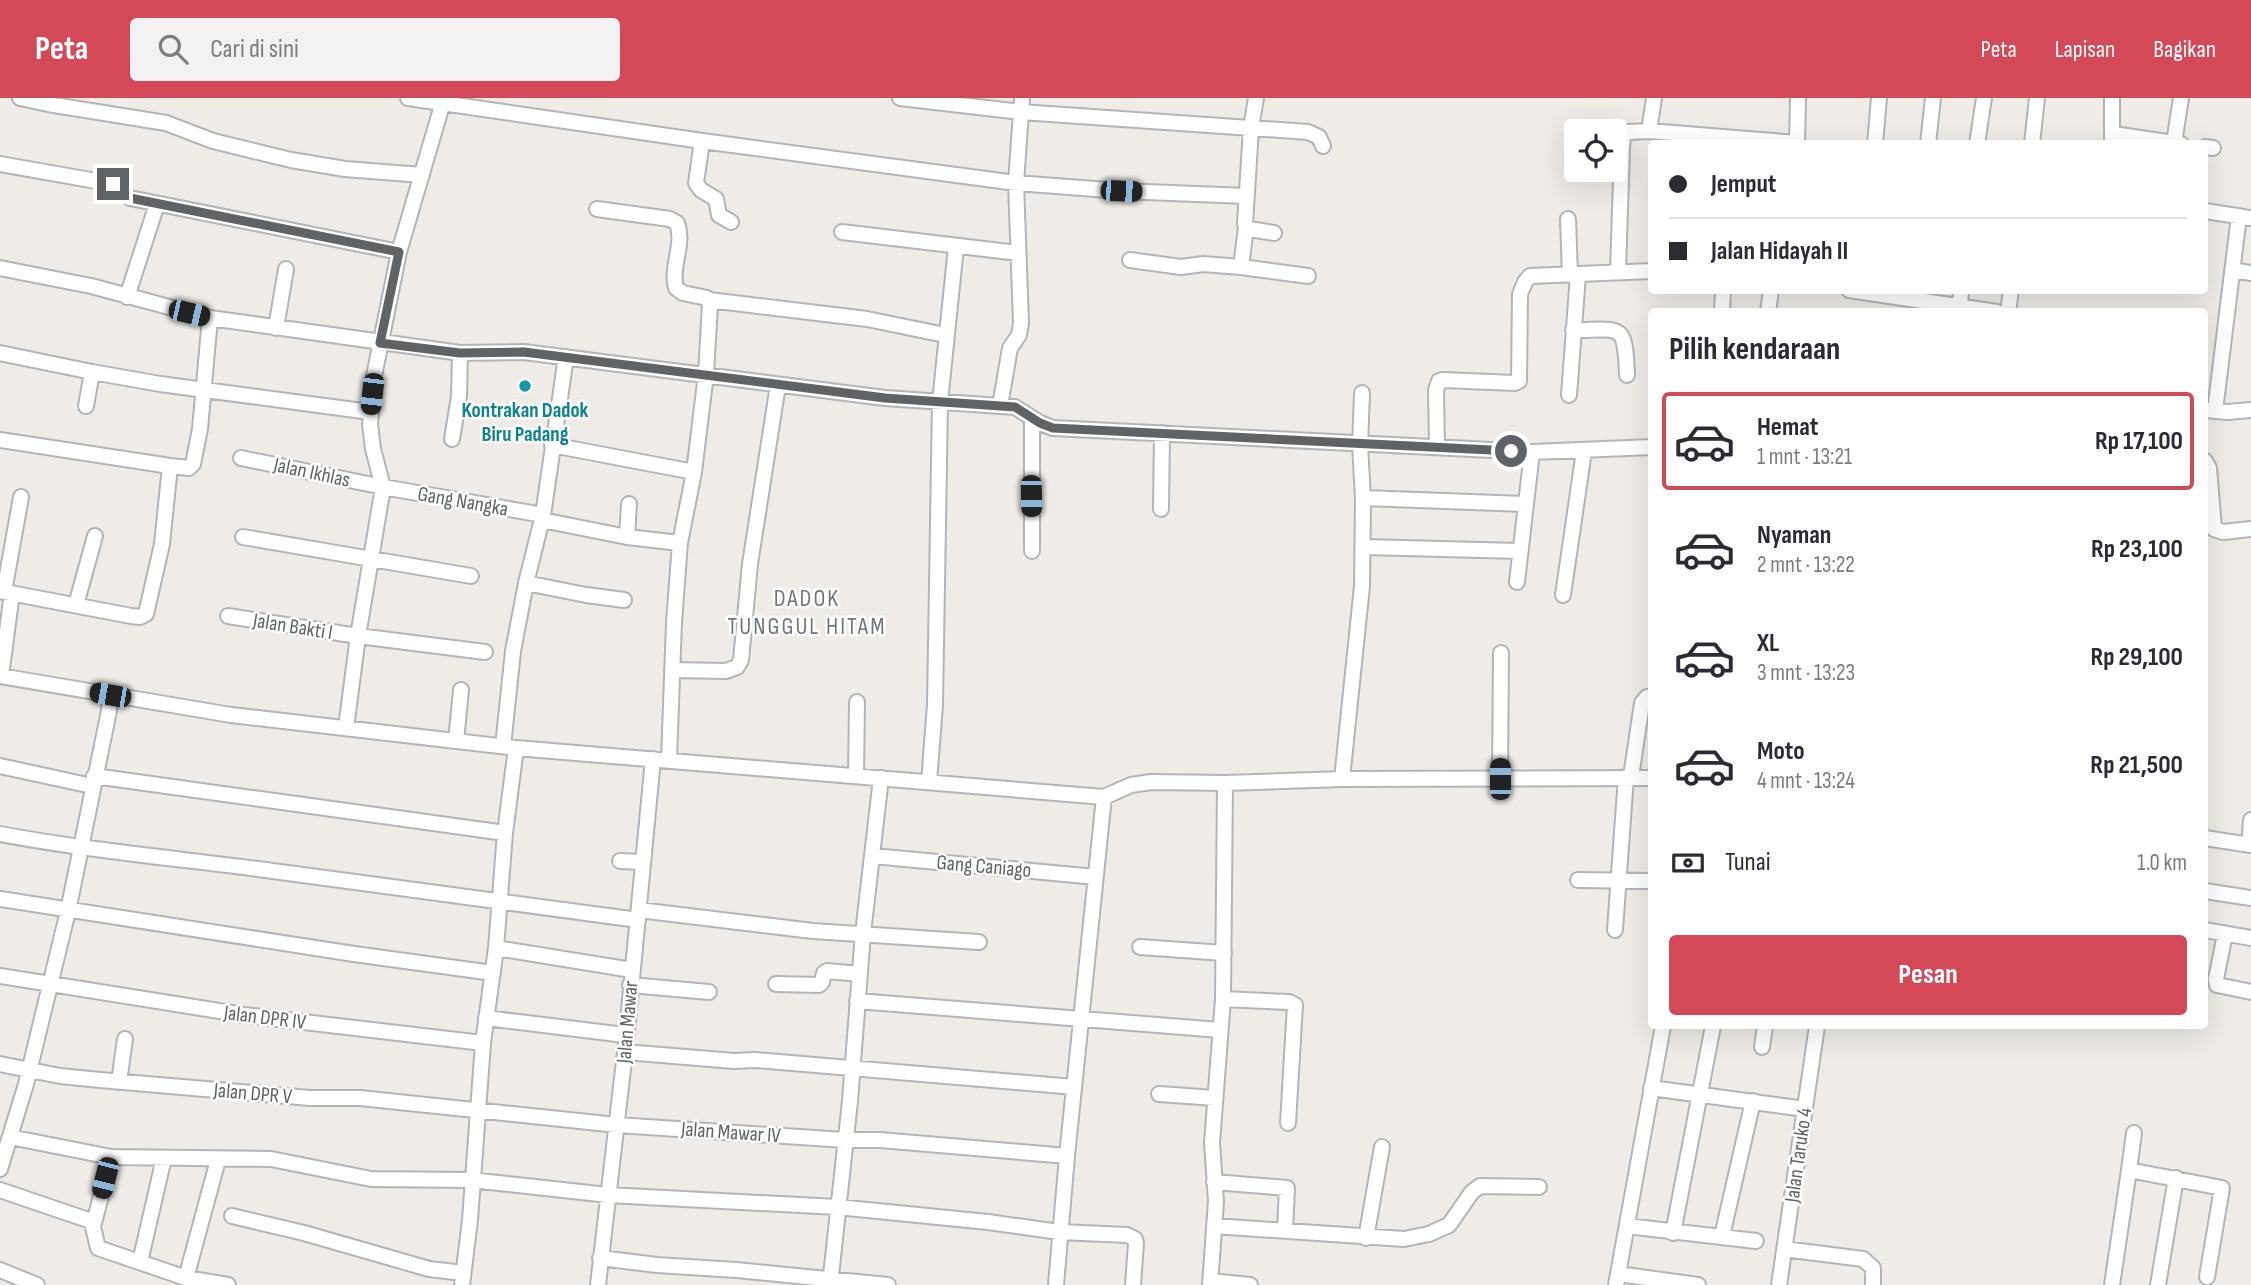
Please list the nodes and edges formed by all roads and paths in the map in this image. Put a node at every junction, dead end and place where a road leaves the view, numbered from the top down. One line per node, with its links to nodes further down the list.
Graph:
1 (20, 98): 13 (street)
2 (408, 98): 14 (street)
3 (900, 98): 15 (street)
4 (1256, 98): 16 (street)
5 (1654, 98): 17 (street)
6 (1798, 98): 21 (street)
7 (1879, 98): 22 (street)
8 (1933, 98): 23 (street)
9 (1984, 98): 24 (street)
10 (2037, 98): 25 (street)
11 (2112, 98): 19 (street)
12 (2181, 98): 26 (street)
13 (49, 101): 30 (street)
14 (450, 101): 27 (street); 30 (street)
15 (1021, 105): 16 (street); 31 (street)
16 (1251, 128): 28 (street); 32 (street)
17 (1649, 131): 18 (street); 50 (street)
18 (1674, 138): 20 (street)
19 (2113, 139)
20 (1710, 140)
21 (1797, 140)
22 (1875, 140)
23 (1928, 140)
24 (1979, 140)
25 (2032, 140)
26 (2174, 140)
27 (702, 141): 31 (street); 38 (street)
28 (1323, 146)
29 (0, 164): 33 (street)
30 (422, 175): 43 (street)
31 (1016, 183): 32 (street); 44 (street)
32 (1246, 196): 39 (street)
33 (157, 204): 43 (street); 57 (street)
34 (597, 209): 58 (street)
35 (2208, 211): 36 (street)
36 (2245, 217): 49 (street)
37 (1568, 219): 53 (street)
38 (731, 222)
39 (1246, 227): 41 (street); 46 (street)
40 (842, 232): 42 (street)
41 (1274, 233)
42 (956, 247): 44 (street); 64 (street)
43 (399, 252): 65 (street)
44 (1018, 253): 78 (street)
45 (1130, 260): 46 (street)
46 (1241, 267): 54 (street)
47 (0, 268): 57 (street)
48 (286, 269): 62 (street)
49 (2232, 270): 52 (street); 79 (street)
50 (1618, 271): 51 (street); 53 (street)
51 (1648, 271)
52 (2251, 274)
53 (1574, 275): 63 (street); 88 (street)
54 (1308, 276)
55 (1877, 294): 59 (street)
56 (1961, 294): 59 (street)
57 (127, 297): 61 (street)
58 (709, 300): 64 (street); 70 (street)
59 (1960, 306): 60 (street)
60 (1972, 308)
61 (210, 318): 62 (street); 73 (street)
62 (276, 328): 65 (street)
63 (1573, 330): 71 (street); 75 (street)
64 (945, 335): 76 (street)
65 (380, 343): 67 (street); 81 (street)
66 (0, 353): 69 (street)
67 (460, 353): 68 (street); 84 (street)
68 (566, 357): 70 (street); 86 (street)
69 (92, 372): 73 (street); 77 (street)
70 (706, 374): 72 (street); 95 (street)
71 (1627, 375)
72 (778, 385): 76 (street); 123 (street)
73 (203, 390): 81 (street); 93 (street)
74 (1362, 393): 87 (street)
75 (1569, 395)
76 (940, 402): 78 (street); 142 (street)
77 (86, 406)
78 (1000, 406): 82 (street)
79 (2210, 410): 80 (street)
80 (2251, 410)
81 (370, 412): 96 (street)
82 (1032, 418): 83 (street); 109 (street)
83 (1162, 433): 87 (street); 101 (street)
84 (453, 439)
85 (0, 440): 93 (street)
86 (552, 445): 95 (street); 102 (street)
87 (1360, 445): 88 (street); 98 (street)
88 (1437, 446): 91 (street)
89 (1648, 447): 90 (street)
90 (1584, 451): 91 (street); 116 (street)
91 (1532, 452): 100 (street)
92 (241, 458): 96 (street, Jalan Ikhlas)
93 (170, 466): 118 (street)
94 (2208, 466): 103 (street)
95 (694, 472): 107 (street)
96 (383, 487): 102 (street, Gang Nangka); 111 (street)
97 (21, 498): 115 (street)
98 (1363, 498): 100 (street); 108 (street)
99 (629, 503): 106 (street)
100 (1525, 504): 110 (street)
101 (1161, 509)
102 (542, 517): 106 (street, Gang Nangka); 114 (street)
103 (2251, 529)
104 (95, 536): 118 (street)
105 (243, 537): 111 (street)
106 (627, 537): 107 (street, Gang Nangka)
107 (680, 543): 123 (street)
108 (1363, 547): 110 (street); 139 (street)
109 (1032, 551)
110 (1520, 551): 113 (street)
111 (371, 558): 112 (street); 120 (street)
112 (471, 576)
113 (1517, 582)
114 (526, 583): 117 (street); 131 (street)
115 (5, 592): 118 (street); 124 (street)
116 (1563, 595)
117 (624, 600)
118 (76, 605)
119 (228, 616): 120 (street, Jalan Bakti I)
120 (358, 636): 121 (street, Jalan Bakti I); 129 (street)
121 (485, 652)
122 (1501, 653): 140 (street)
123 (672, 670): 133 (street)
124 (0, 676): 126 (street)
125 (461, 690): 130 (street)
126 (110, 695): 129 (street); 141 (street)
127 (1648, 698): 136 (street)
128 (857, 702): 135 (street)
129 (346, 728): 130 (street)
130 (456, 741): 131 (street)
131 (510, 747): 132 (street); 146 (street)
132 (653, 759): 133 (street); 153 (street, Jalan Mawar)
133 (669, 761): 135 (street)
134 (0, 766): 141 (street)
135 (856, 776): 137 (street)
136 (1628, 777): 138 (street); 140 (street); 156 (street)
137 (881, 778): 142 (street); 151 (street)
138 (1648, 778)
139 (1342, 779): 140 (street); 143 (street)
140 (1500, 779)
141 (93, 781): 146 (street); 150 (street)
142 (929, 782): 144 (street)
143 (1225, 783): 144 (street); 172 (street)
144 (1104, 797): 154 (street)
145 (2251, 824): 149 (street)
146 (505, 834): 161 (street)
147 (0, 835): 150 (street)
148 (2208, 838): 149 (street)
149 (2250, 845)
150 (80, 847): 161 (street); 162 (street)
151 (873, 856): 154 (street, Gang Caniago); 166 (street)
152 (620, 861): 153 (street)
153 (643, 862): 163 (street, Jalan Mawar)
154 (1096, 877): 184 (street)
155 (1577, 880): 156 (street)
156 (1620, 880): 157 (street); 164 (street)
157 (1648, 881)
158 (2208, 891): 159 (street)
159 (2251, 898)
160 (0, 899): 162 (street)
161 (500, 903): 163 (street); 171 (street)
162 (68, 911): 173 (street); 177 (street)
163 (639, 915): 166 (street); 176 (street, Jalan Mawar)
164 (1615, 930)
165 (2208, 930): 167 (street)
166 (863, 933): 169 (street); 174 (street)
167 (2225, 933): 168 (street); 180 (street)
168 (2251, 938)
169 (979, 942)
170 (1140, 947): 172 (street)
171 (496, 948): 173 (street); 176 (street)
172 (1224, 953): 181 (street)
173 (493, 973): 183 (street)
174 (860, 974): 178 (street); 182 (street)
175 (0, 976): 177 (street, Jalan DPR IV)
176 (631, 978): 179 (street); 190 (street, Jalan Mawar)
177 (49, 984): 192 (street, Jalan DPR IV); 196 (street)
178 (776, 984)
179 (709, 992)
180 (2251, 992)
181 (1223, 999): 189 (street); 207 (street)
182 (858, 1002): 184 (street); 197 (street)
183 (486, 1018): 190 (street); 192 (street)
184 (1081, 1018): 189 (street); 199 (street)
185 (1662, 1029): 200 (street)
186 (1712, 1029): 201 (street)
187 (1765, 1029): 193 (street)
188 (1817, 1029): 205 (street, Jalan Taruko 4)
189 (1220, 1030): 203 (street)
190 (625, 1035): 194 (street, Jalan Mawar)
191 (125, 1039): 198 (street)
192 (483, 1043): 206 (street)
193 (1762, 1047)
194 (625, 1052): 197 (street); 208 (street, Jalan Mawar)
195 (0, 1064): 196 (street, Jalan DPR V)
196 (29, 1070): 198 (street, Jalan DPR V); 210 (street)
197 (852, 1070): 199 (street); 211 (street)
198 (119, 1082): 206 (street, Jalan DPR V)
199 (1074, 1087): 213 (street)
200 (1651, 1088): 201 (street); 229 (street)
201 (1701, 1093): 204 (street); 232 (street)
202 (1158, 1094): 203 (street)
203 (1215, 1098): 221 (street)
204 (1753, 1101): 205 (street); 233 (street)
205 (1805, 1109): 236 (street, Jalan Taruko 4)
206 (476, 1110): 208 (street, Jalan DPR V); 220 (street)
207 (1288, 1123)
208 (617, 1125): 211 (street, Jalan Mawar IV); 224 (street, Jalan Mawar)
209 (2134, 1133): 218 (street)
210 (10, 1137): 214 (street); 217 (street)
211 (845, 1140): 213 (street, Jalan Mawar IV); 225 (street)
212 (1382, 1147): 234 (street)
213 (1067, 1156): 231 (street)
214 (111, 1157): 215 (street); 227 (street)
215 (164, 1158): 216 (street); 238 (street)
216 (218, 1160): 220 (street); 240 (street)
217 (0, 1169)
218 (2129, 1170): 219 (street); 256 (street)
219 (2176, 1178): 241 (street); 257 (street)
220 (471, 1180): 224 (street); 242 (street)
221 (1214, 1182): 228 (street); 230 (street)
222 (1539, 1187): 234 (street)
223 (0, 1190): 227 (street)
224 (608, 1195): 225 (street); 237 (street, Jalan Mawar)
225 (838, 1207): 231 (street); 244 (street)
226 (232, 1216): 242 (street)
227 (94, 1222): 238 (street)
228 (1214, 1226): 230 (street); 245 (street)
229 (1627, 1226): 232 (street); 243 (street)
230 (1285, 1231): 234 (street)
231 (1059, 1232): 250 (street); 251 (street)
232 (1673, 1233): 233 (street)
233 (1722, 1236): 235 (street)
234 (1366, 1238)
235 (1756, 1241)
236 (1784, 1249): 254 (street, Jalan Taruko 4); 255 (street)
237 (600, 1258): 244 (street); 248 (street, Jalan Mawar)
238 (140, 1262): 240 (street)
239 (0, 1270): 246 (street)
240 (186, 1278): 247 (street)
241 (2207, 1278)
242 (462, 1279)
243 (1617, 1279): 253 (street)
244 (830, 1282): 249 (street)
245 (1210, 1283): 252 (street)
246 (37, 1285)
247 (228, 1285)
248 (598, 1285)
249 (888, 1285)
250 (1056, 1285)
251 (1133, 1285)
252 (1250, 1285)
253 (1698, 1285)
254 (1779, 1285)
255 (1873, 1285)
256 (2112, 1285)
257 (2158, 1285)

